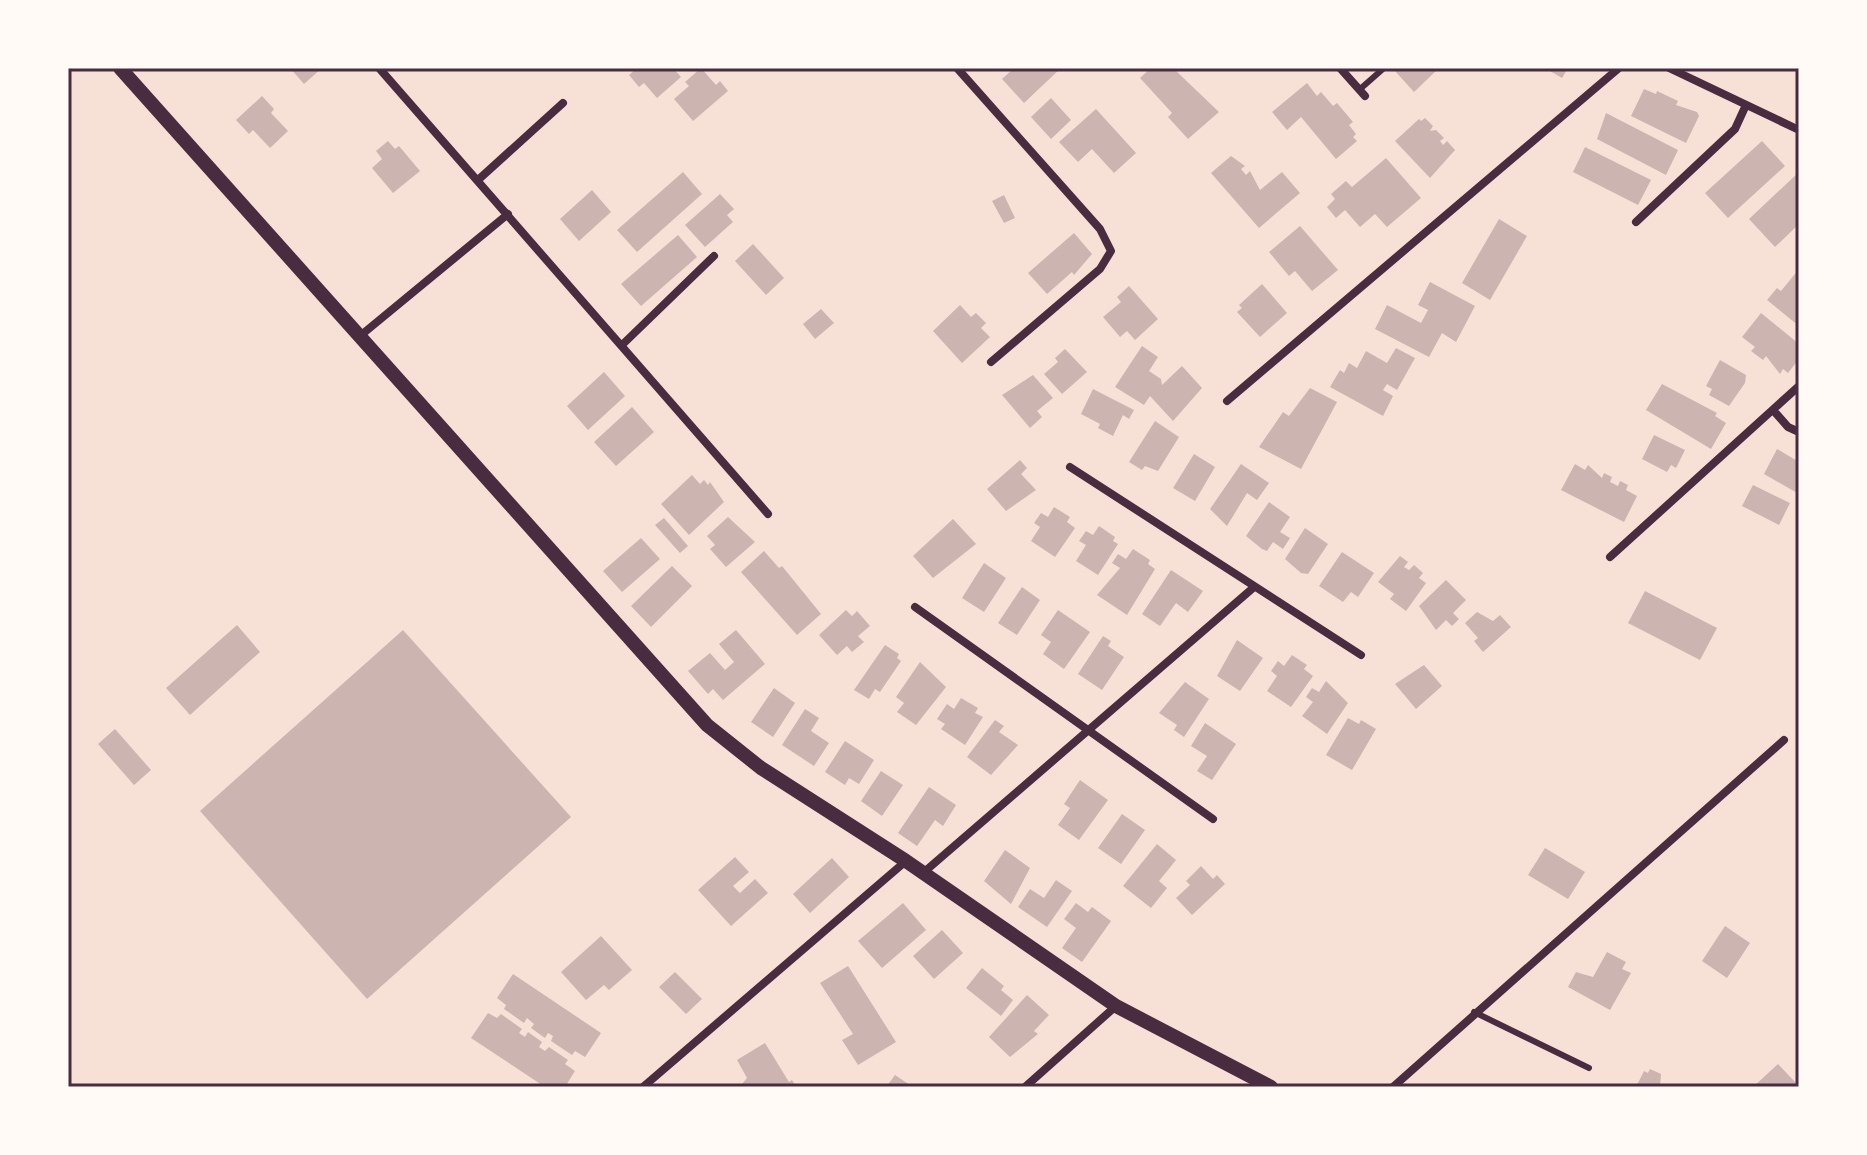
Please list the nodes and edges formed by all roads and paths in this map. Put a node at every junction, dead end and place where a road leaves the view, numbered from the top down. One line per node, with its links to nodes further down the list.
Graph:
1 (120, 68): 16 (street)
2 (379, 68): 12 (street)
3 (957, 68): 18 (street)
4 (1340, 68): 8 (street)
5 (1384, 68): 8 (lane)
6 (1619, 68): 20 (street)
7 (1669, 68): 10 (street)
8 (1362, 93)
9 (563, 103): 12 (street)
10 (1746, 105): 11 (street); 14 (street)
11 (1799, 130)
12 (478, 180): 13 (street)
13 (508, 214): 16 (street); 17 (street)
14 (1636, 222)
15 (714, 256): 17 (street)
16 (360, 336): 32 (street)
17 (622, 345): 24 (street)
18 (991, 362)
19 (1799, 386): 21 (street)
20 (1227, 401)
21 (1773, 410): 22 (street); 25 (street)
22 (1799, 432)
23 (1070, 467): 26 (street)
24 (768, 514)
25 (1610, 557)
26 (1253, 588): 28 (street); 29 (street)
27 (915, 607): 29 (street)
28 (1361, 655)
29 (1089, 731): 31 (street); 33 (street)
30 (1784, 740): 35 (street)
31 (1213, 819)
32 (906, 861): 33 (street); 37 (street)
33 (923, 873): 34 (street)
34 (1116, 1006): 38 (street); 39 (street)
35 (1474, 1012): 36 (lane); 40 (street)
36 (1589, 1068)
37 (643, 1087)
38 (1025, 1087)
39 (1271, 1087)
40 (1393, 1087)

